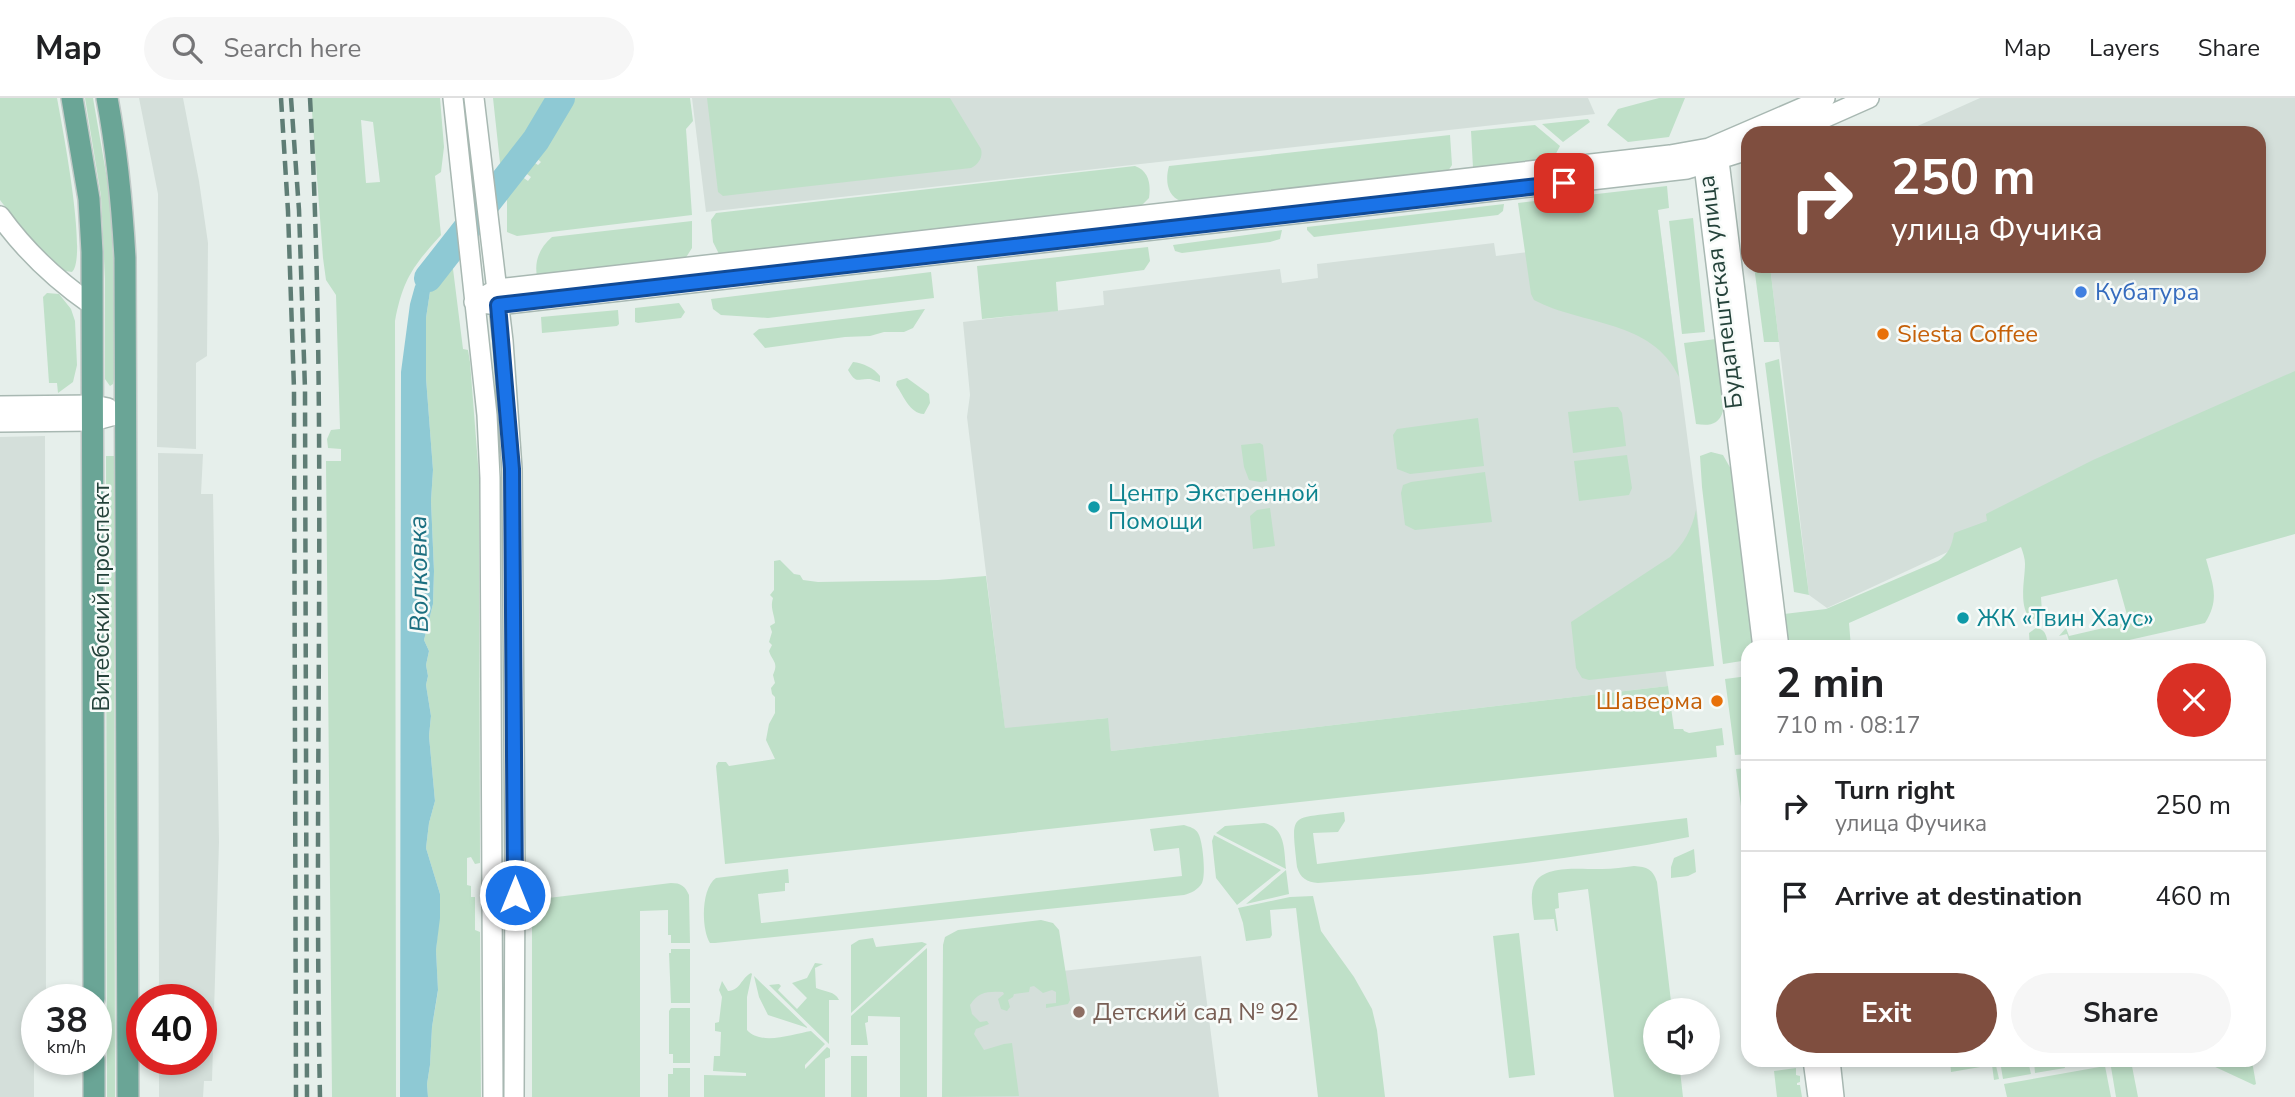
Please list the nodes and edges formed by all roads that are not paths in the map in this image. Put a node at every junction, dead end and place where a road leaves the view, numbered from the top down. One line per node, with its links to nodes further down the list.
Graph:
1 (72, 98): 15 (main road, Витебский проспект)
2 (107, 98): 17 (main road, Витебский проспект)
3 (453, 98): 14 (street)
4 (474, 98): 13 (street)
5 (1825, 98): 7 (street)
6 (1869, 98): 8 (street)
7 (1772, 126)
8 (1806, 126)
9 (1741, 142): 11 (street)
10 (1741, 152): 11 (street)
11 (1711, 158): 13 (street); 20 (street, Будапештская улица); 21 (street, Будапештская улица)
12 (0, 216): 15 (street)
13 (497, 297): 14 (street); 29 (street)
14 (474, 302): 28 (street)
15 (92, 305): 18 (main road, Витебский проспект)
16 (0, 405): 18 (street)
17 (126, 412): 18 (street); 27 (main road, Витебский проспект)
18 (93, 413): 19 (street); 22 (main road, Витебский проспект)
19 (0, 422)
20 (1762, 640)
21 (1778, 640)
22 (94, 984)
23 (1814, 1067): 30 (street)
24 (1831, 1067): 31 (street)
25 (94, 1075): 26 (main road)
26 (94, 1097)
27 (128, 1097)
28 (493, 1097)
29 (514, 1097)
30 (1818, 1097)
31 (1834, 1097)

